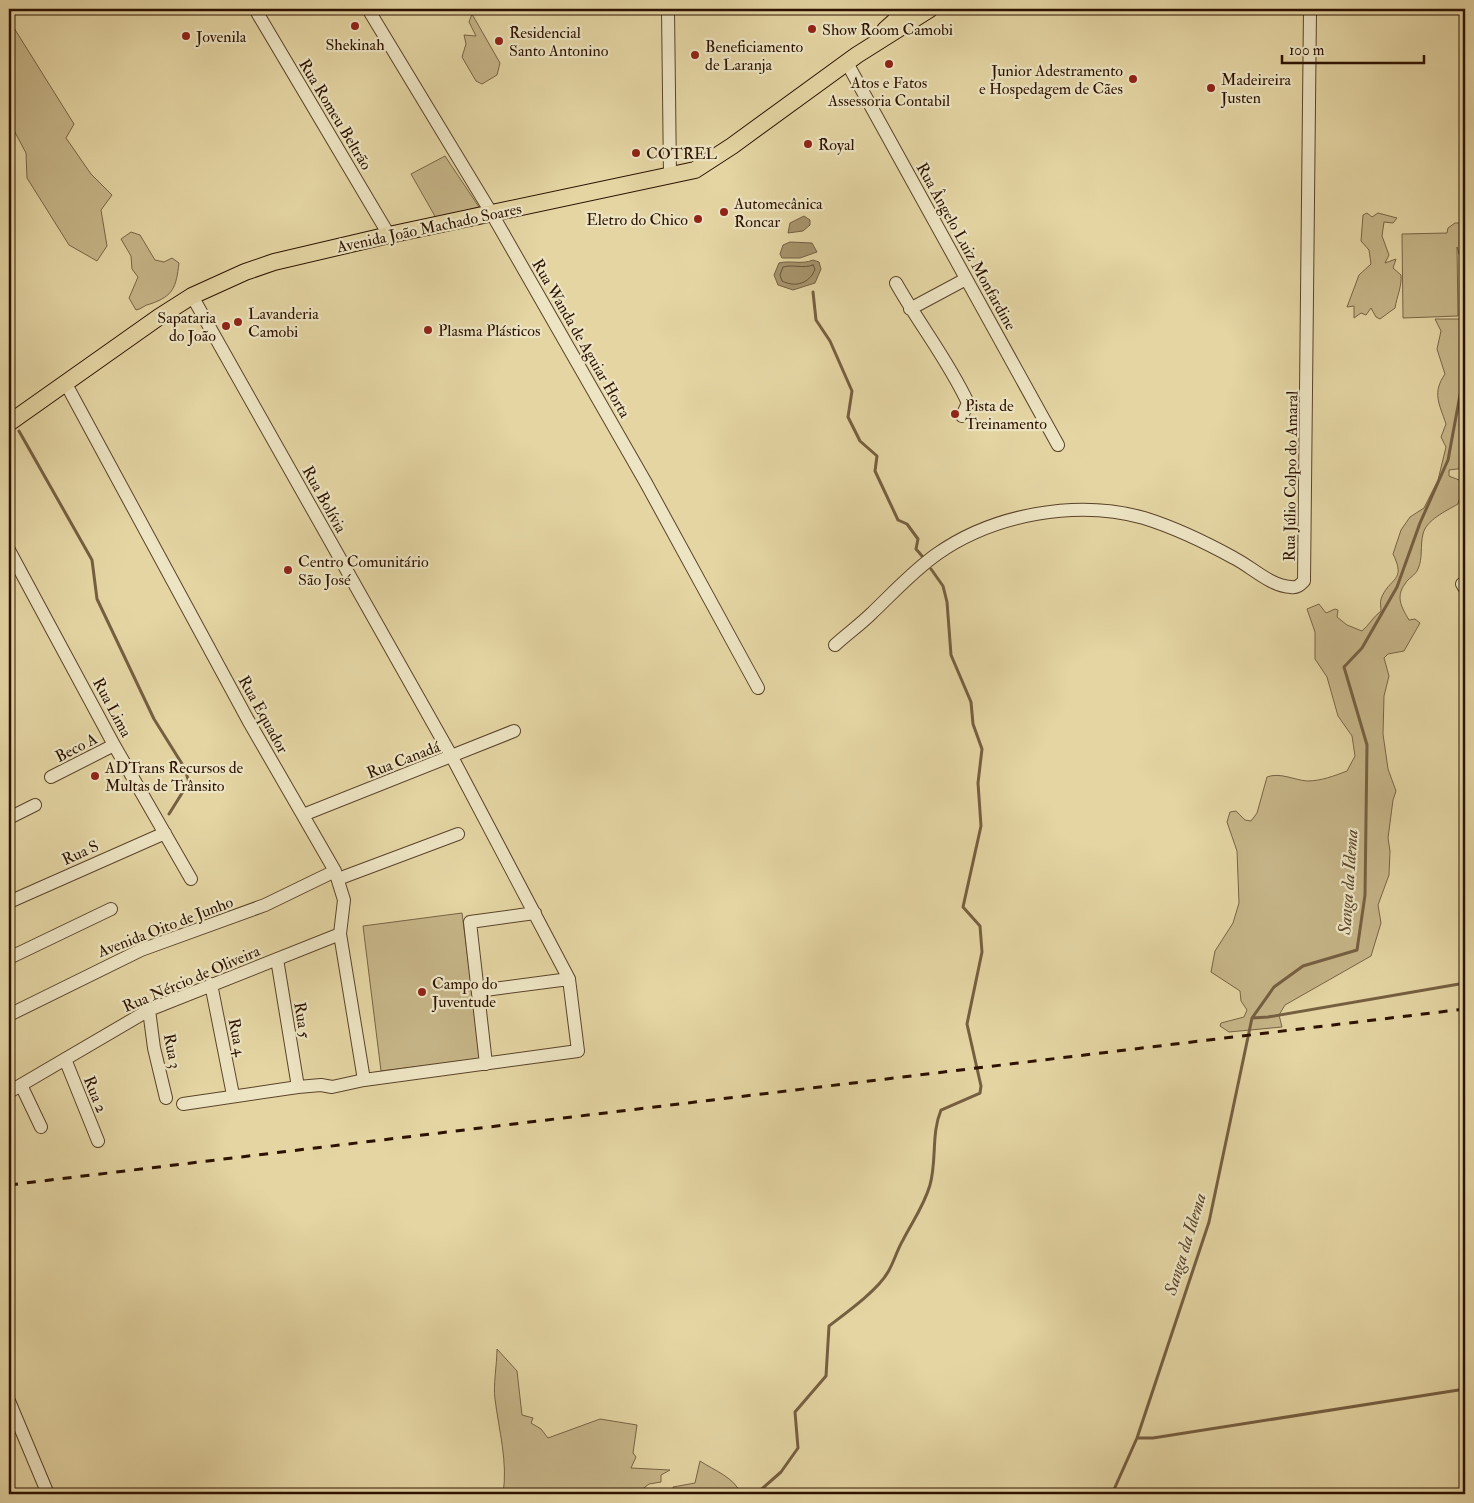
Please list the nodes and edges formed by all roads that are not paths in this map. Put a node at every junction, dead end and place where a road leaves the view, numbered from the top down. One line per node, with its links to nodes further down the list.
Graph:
1 (255, 9): 10 (street, Rua Romeu Beltrão)
2 (368, 9): 9 (street, Rua Wanda de Aguiar Horta)
3 (668, 9): 8 (street)
4 (901, 9): 7 (main road, Avenida João Machado Soares)
5 (930, 9): 7 (main road, Avenida João Machado Soares)
6 (1310, 9): 20 (street, Rua Júlio Colpo do Amaral)
7 (852, 59): 8 (main road, Avenida João Machado Soares); 11 (street, Rua Ângelo Luiz Monfardine)
8 (670, 176): 9 (main road, Avenida João Machado Soares)
9 (492, 214): 10 (main road, Avenida João Machado Soares); 21 (street, Rua Wanda de Aguiar Horta)
10 (388, 235): 13 (main road, Avenida João Machado Soares)
11 (966, 279): 14 (street); 18 (street, Rua Ângelo Luiz Monfardine)
12 (896, 283): 14 (street)
13 (192, 296): 15 (main road, Avenida João Machado Soares); 24 (street, Rua Bolívia)
14 (910, 309): 16 (street)
15 (66, 384): 17 (main road, Avenida João Machado Soares); 27 (street, Rua Equador)
16 (962, 416)
17 (9, 423)
18 (1058, 445)
19 (9, 550): 23 (street, Rua Lima)
20 (835, 645)
21 (758, 688)
22 (514, 732): 24 (street, Rua Canadá)
23 (114, 745): 25 (street, Beco A); 29 (street, Rua Lima)
24 (452, 758): 27 (street, Rua Canadá); 35 (street, Rua Bolívia)
25 (51, 777)
26 (35, 805): 28 (street)
27 (303, 815): 31 (street, Rua Equador)
28 (9, 818)
29 (165, 833): 32 (street, Rua Lima); 33 (street, Rua S)
30 (458, 834): 31 (street, Avenida Oito de Junho)
31 (337, 875): 36 (street, Rua Equador); 43 (street, Avenida Oito de Junho)
32 (191, 879)
33 (9, 902)
34 (111, 909): 37 (street)
35 (535, 912): 39 (street, Rua Bolívia); 41 (street)
36 (340, 934): 38 (street, Rua Nércio de Oliveira); 46 (street, Rua Equador)
37 (9, 958)
38 (277, 959): 40 (street, Rua Nércio de Oliveira); 48 (street, Rua 5)
39 (569, 979): 41 (street); 45 (street, Rua Bolívia)
40 (211, 984): 42 (street, Rua Nércio de Oliveira); 50 (street, Rua 4)
41 (478, 991): 45 (street)
42 (149, 1010): 44 (street, Rua Nércio de Oliveira); 51 (street, Rua 3)
43 (9, 1014)
44 (64, 1059): 47 (street, Rua Nércio de Oliveira); 54 (street, Rua 2)
45 (486, 1064): 46 (street)
46 (364, 1080): 48 (street)
47 (22, 1085): 49 (street, Rua Nércio de Oliveira); 53 (street)
48 (298, 1087): 50 (street)
49 (9, 1092)
50 (233, 1095): 52 (street)
51 (166, 1098)
52 (183, 1104)
53 (41, 1127)
54 (98, 1141)
55 (9, 1401): 56 (street)
56 (48, 1494)

